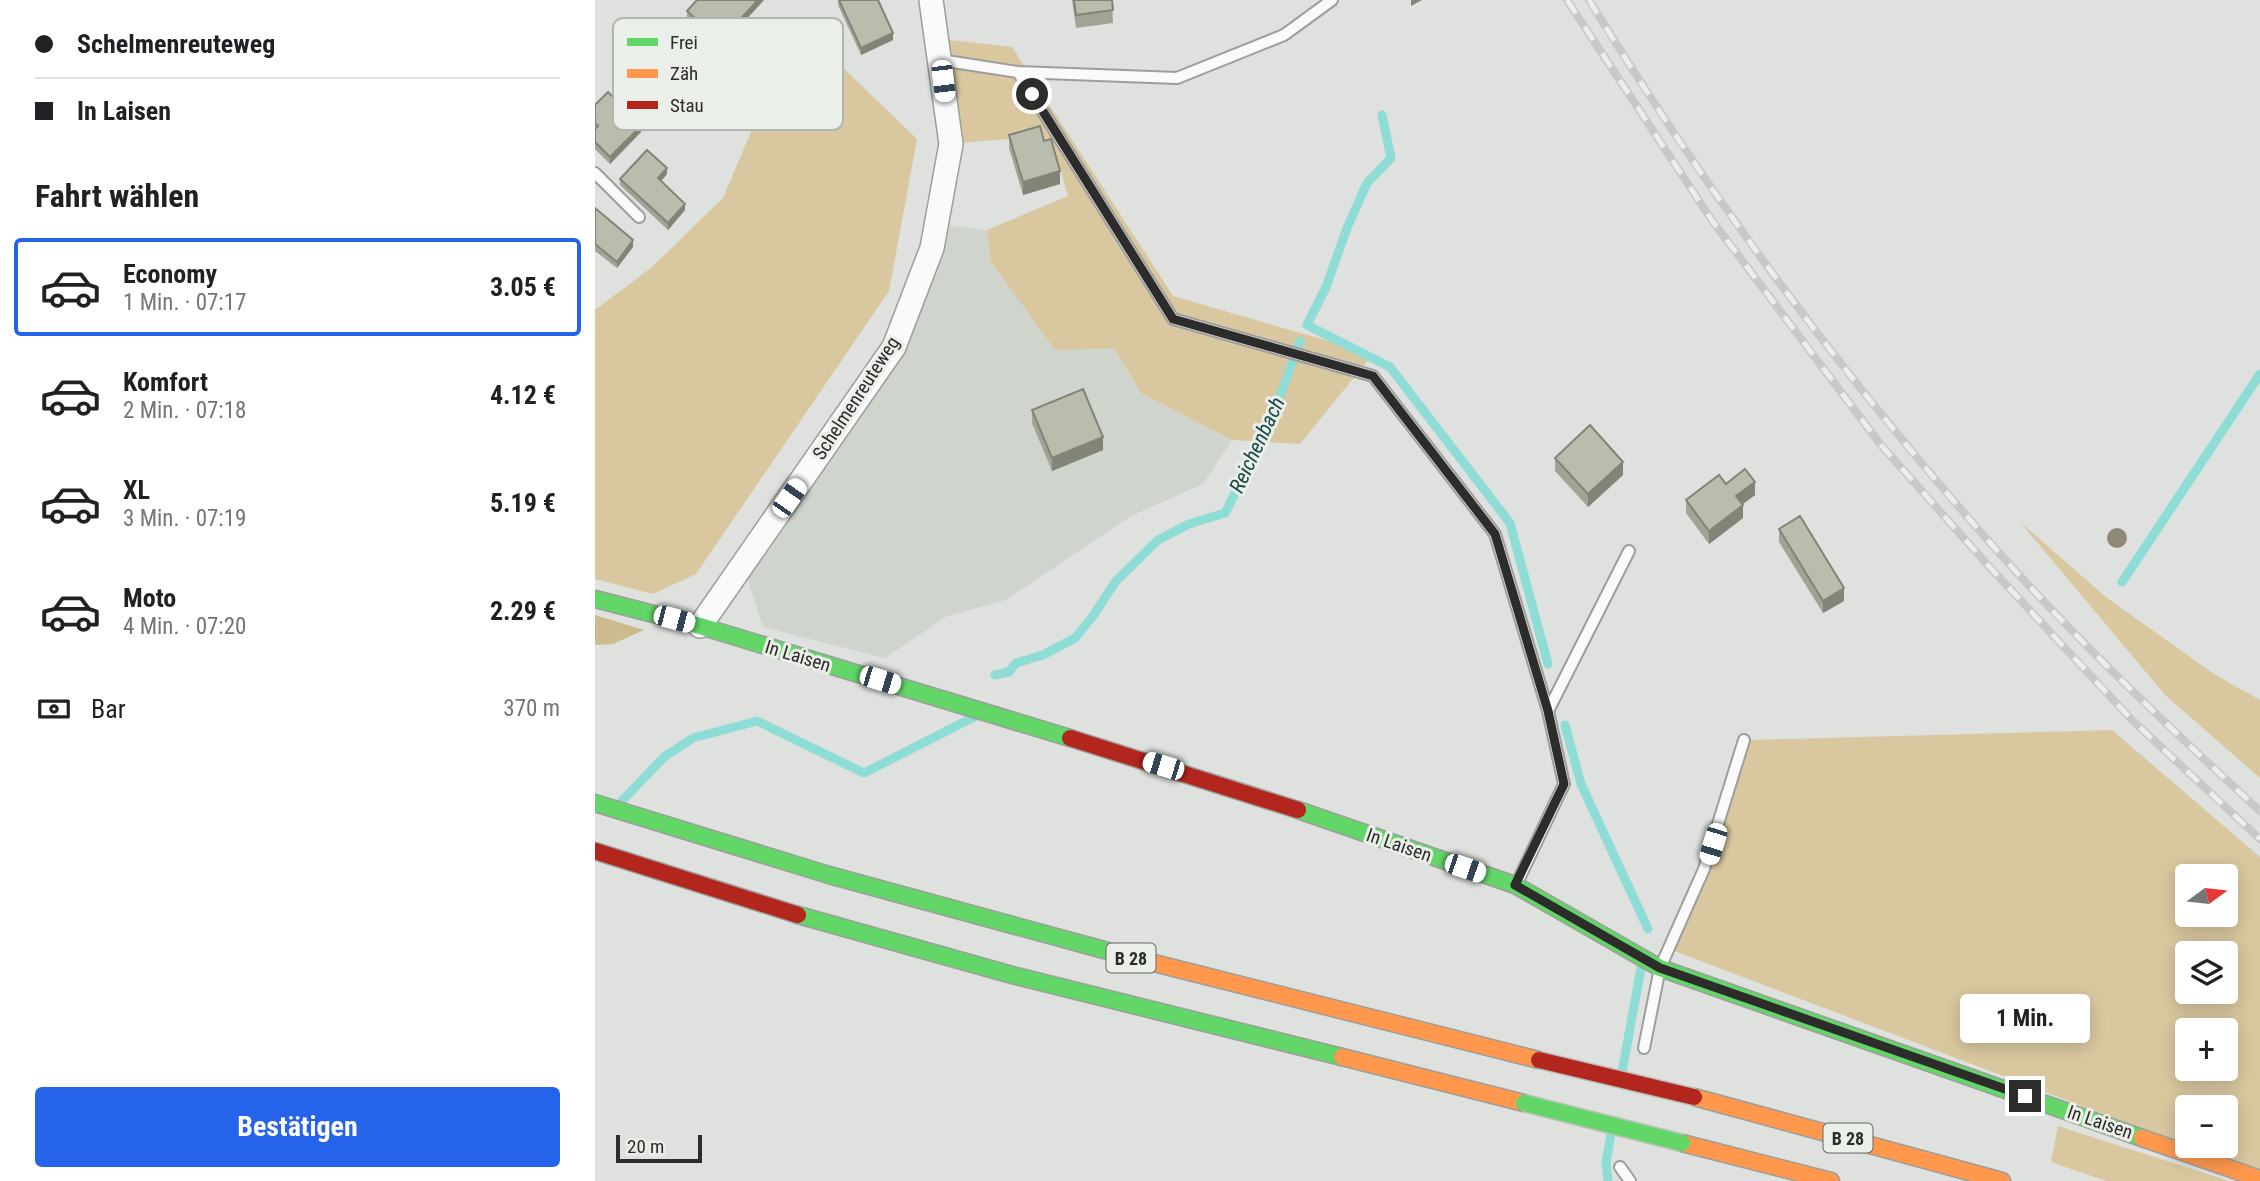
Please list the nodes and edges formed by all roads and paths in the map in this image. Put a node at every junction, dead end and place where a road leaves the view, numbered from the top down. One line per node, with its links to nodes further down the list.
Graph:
1 (931, 0): 3 (street, Schelmenreuteweg)
2 (1332, 0): 4 (lane)
3 (940, 60): 4 (lane); 9 (street, Schelmenreuteweg)
4 (1018, 72): 10 (lane)
5 (595, 173): 6 (lane)
6 (639, 217)
7 (1629, 551): 10 (lane)
8 (595, 599): 9 (main road, In Laisen)
9 (700, 626): 14 (main road, In Laisen)
10 (1548, 711): 14 (lane)
11 (1744, 740): 15 (lane)
12 (595, 803): 21 (main road, B 28, bridge)
13 (595, 851): 20 (main road, B 28, bridge)
14 (1515, 885): 15 (main road, In Laisen)
15 (1660, 968): 16 (lane); 18 (main road, In Laisen)
16 (1644, 1048)
17 (1620, 1167): 19 (lane)
18 (2260, 1178)
19 (1630, 1181)
20 (1831, 1181)
21 (2002, 1181)

